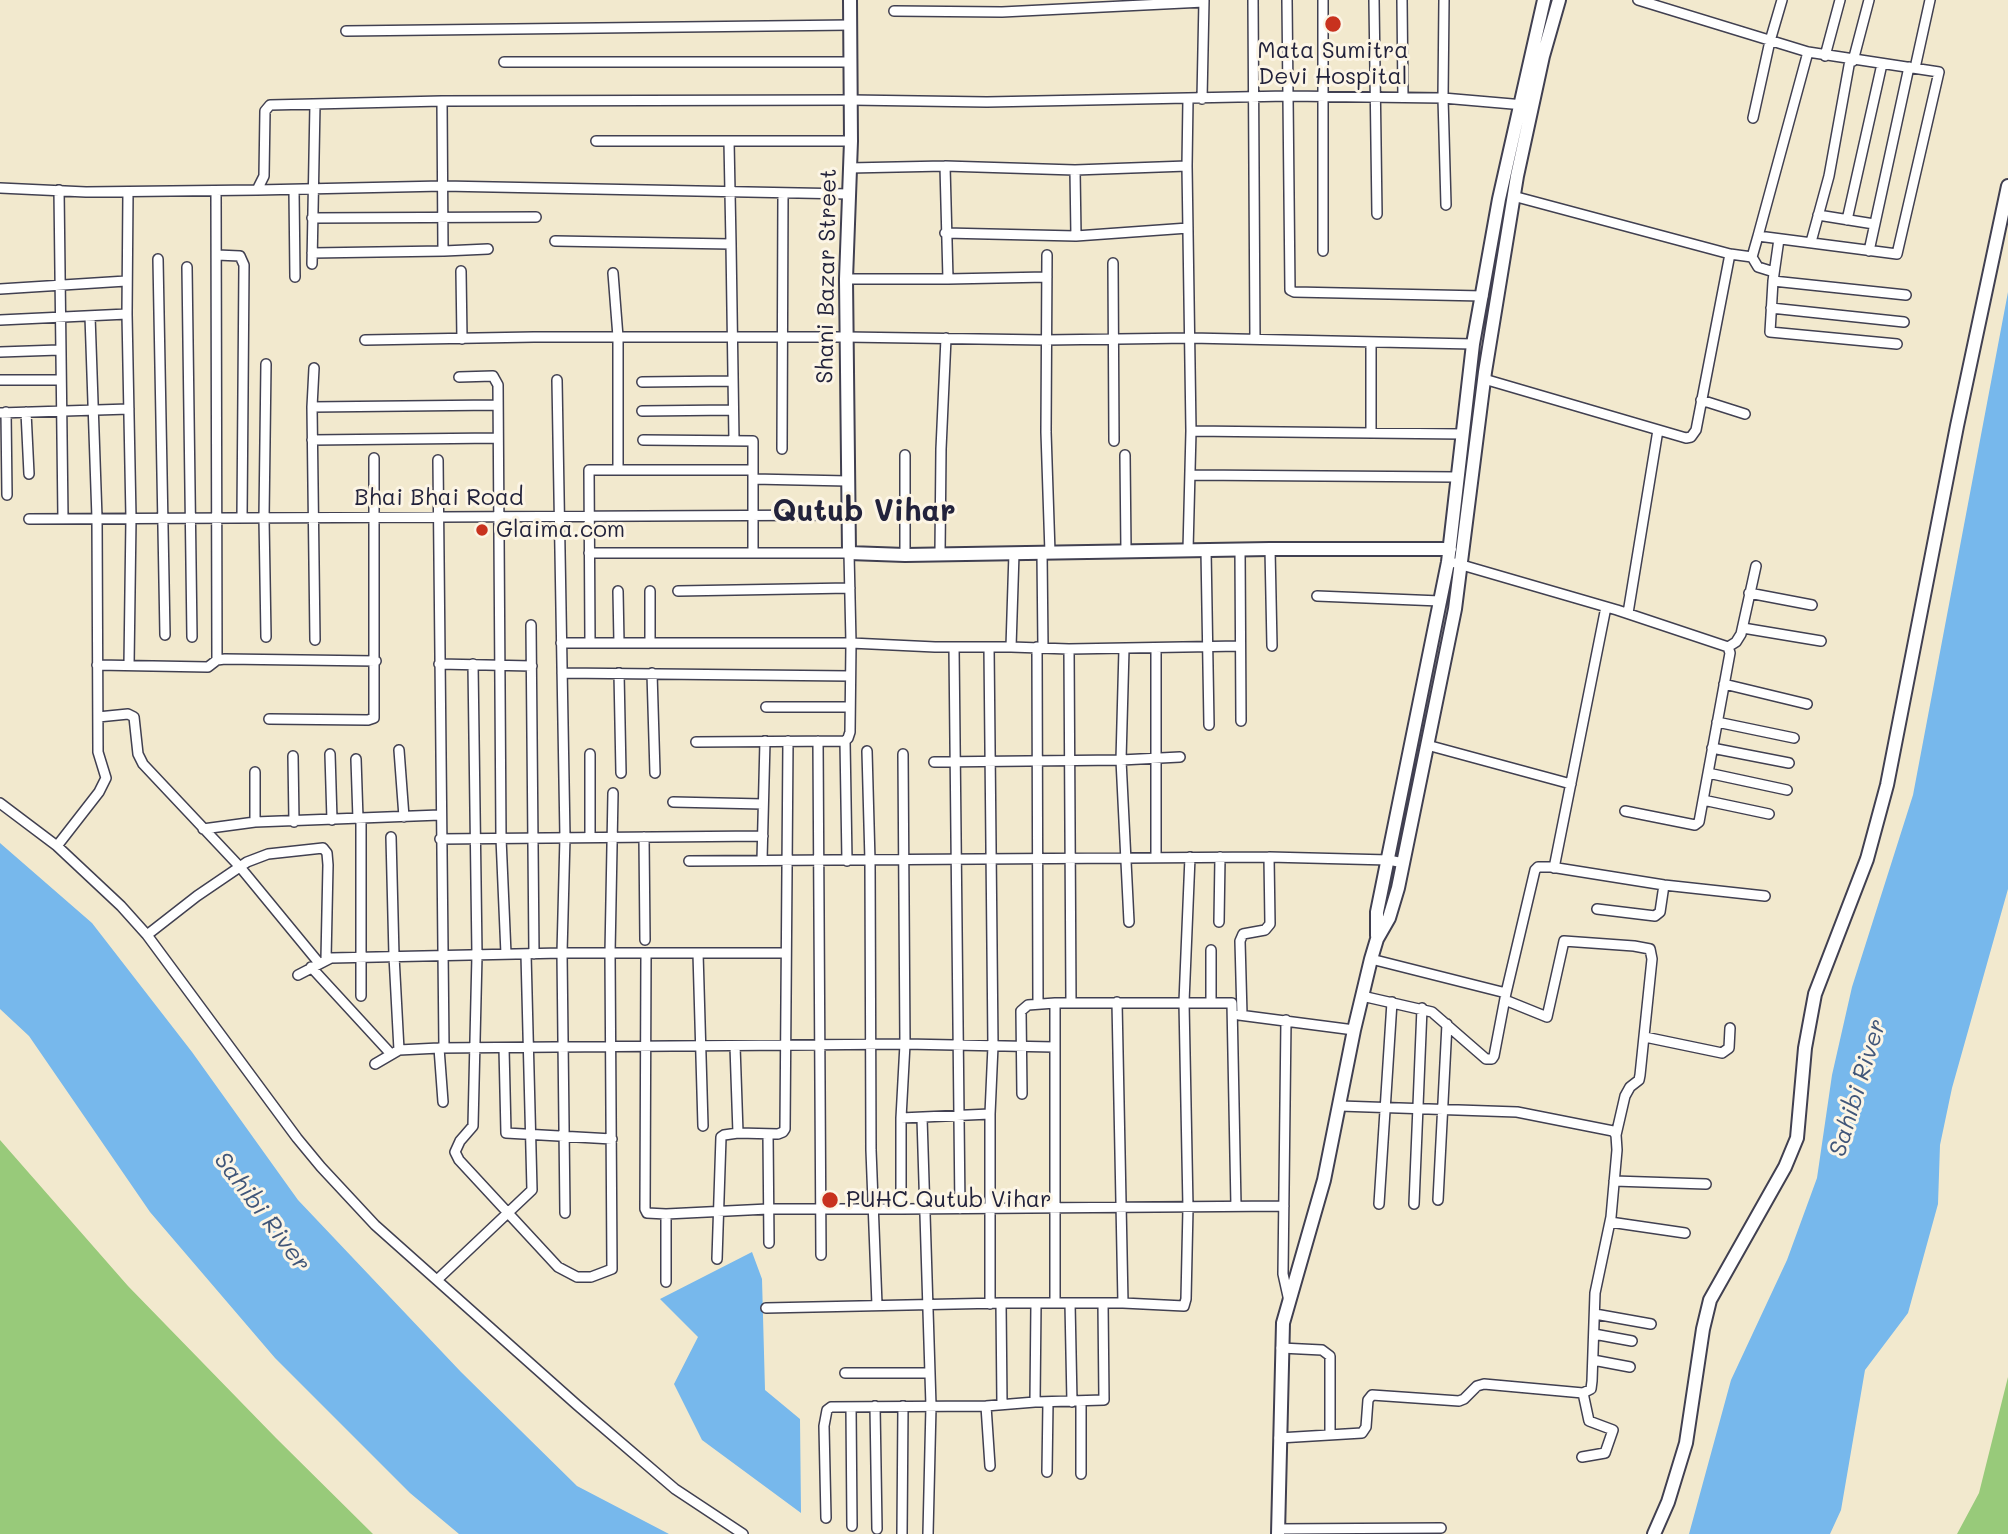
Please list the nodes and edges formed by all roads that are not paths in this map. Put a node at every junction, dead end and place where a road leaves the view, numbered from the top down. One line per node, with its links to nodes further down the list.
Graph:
1 (850, 0): 17 (street, Shani Bazar Street)
2 (1253, 0): 29 (street)
3 (1287, 0): 27 (street)
4 (1323, 0): 31 (street)
5 (1374, 0): 28 (street)
6 (1402, 0): 30 (street)
7 (1444, 0): 34 (street)
8 (1541, 0): 38 (street)
9 (1559, 0): 38 (street)
10 (1638, 0): 19 (street)
11 (1782, 0): 19 (street)
12 (1840, 0): 21 (street)
13 (1868, 0): 22 (street)
14 (1930, 0): 26 (street)
15 (1204, 1): 16 (street); 33 (street)
16 (894, 11)
17 (850, 25): 18 (street); 24 (street, Shani Bazar Street)
18 (346, 31)
19 (1770, 41): 20 (street); 39 (street)
20 (1808, 52): 21 (street); 71 (street)
21 (1825, 56): 22 (street)
22 (1851, 60): 25 (street); 62 (street)
23 (505, 62): 24 (street)
24 (851, 62): 35 (street, Shani Bazar Street)
25 (1882, 64): 26 (street); 66 (street)
26 (1912, 68): 67 (street); 79 (street)
27 (1288, 96): 29 (street); 31 (street); 100 (street)
28 (1375, 96): 30 (street); 31 (street); 61 (street)
29 (1254, 97): 33 (street); 115 (street)
30 (1403, 97): 34 (street)
31 (1324, 98): 78 (street)
32 (1188, 99): 33 (street); 35 (street); 44 (street)
33 (1202, 99)
34 (1443, 99): 38 (street); 60 (street)
35 (851, 100): 36 (street); 42 (street, Shani Bazar Street)
36 (442, 101): 37 (street); 47 (street)
37 (315, 104): 51 (street); 53 (street)
38 (1527, 106): 59 (street); 100 (street)
39 (1753, 118)
40 (596, 141): 41 (street)
41 (729, 141): 42 (street); 56 (street)
42 (850, 141): 45 (street, Shani Bazar Street)
43 (945, 166): 45 (street); 46 (street); 69 (street)
44 (1187, 166): 46 (street); 68 (street)
45 (849, 168): 58 (street, Shani Bazar Street)
46 (1075, 170): 70 (street)
47 (443, 186): 53 (street); 56 (street); 65 (street)
48 (2008, 186): 473 (street)
49 (0, 188): 50 (street)
50 (58, 190): 55 (street); 97 (street)
51 (257, 190): 52 (street); 54 (street)
52 (294, 190): 53 (street); 92 (street)
53 (312, 190): 64 (street)
54 (216, 191): 55 (street); 82 (street)
55 (128, 192): 96 (street)
56 (731, 192): 57 (street); 75 (street)
57 (783, 193): 58 (street); 109 (street)
58 (849, 194): 94 (street, Shani Bazar Street)
59 (1513, 196): 81 (street); 126 (street)
60 (1446, 205)
61 (1377, 214)
62 (1818, 215): 66 (street); 74 (street)
63 (536, 217): 65 (street)
64 (312, 218): 65 (street); 80 (street)
65 (443, 219): 77 (street)
66 (1847, 220): 67 (street)
67 (1874, 224): 79 (street)
68 (1188, 228): 70 (street); 112 (street)
69 (945, 233): 70 (street); 95 (street)
70 (1076, 236)
71 (1758, 236): 72 (street); 84 (street)
72 (1779, 239): 74 (street); 91 (street)
73 (555, 241): 75 (street)
74 (1811, 242): 79 (street)
75 (731, 244): 108 (street)
76 (488, 248): 77 (street)
77 (443, 251): 80 (street)
78 (1323, 251)
79 (1869, 251)
80 (312, 253): 87 (street)
81 (1730, 254): 84 (street); 132 (street)
82 (216, 255): 173 (street); 174 (street)
83 (1047, 255): 93 (street)
84 (1752, 257): 91 (street)
85 (158, 259): 171 (street)
86 (1113, 263): 114 (street)
87 (312, 264)
88 (187, 267): 172 (street)
89 (461, 271): 113 (street)
90 (613, 273): 107 (street)
91 (1774, 276): 99 (street); 101 (street)
92 (295, 277)
93 (1047, 277): 95 (street); 117 (street)
94 (846, 279): 95 (street); 110 (street, Shani Bazar Street)
95 (948, 279)
96 (127, 281): 97 (street); 102 (street)
97 (58, 287): 98 (street); 104 (street)
98 (0, 289)
99 (1906, 295)
100 (1483, 296): 119 (street)
101 (1771, 308): 106 (street); 120 (street)
102 (127, 314): 103 (street); 135 (street)
103 (90, 316): 104 (street); 136 (street)
104 (59, 319): 105 (street); 121 (street)
105 (0, 320)
106 (1904, 322)
107 (618, 337): 108 (street); 113 (street); 157 (street)
108 (731, 337): 109 (street); 130 (street)
109 (782, 337): 110 (street); 152 (street)
110 (846, 337): 111 (street); 162 (street, Shani Bazar Street)
111 (946, 338): 117 (street); 189 (street)
112 (1190, 338): 114 (street); 115 (street); 144 (street)
113 (462, 339): 116 (street)
114 (1114, 339): 117 (street); 151 (street)
115 (1255, 339): 118 (street)
116 (365, 340)
117 (1045, 340): 191 (street)
118 (1371, 342): 119 (street); 145 (street)
119 (1473, 344): 146 (street)
120 (1897, 344)
121 (60, 350): 122 (street); 128 (street)
122 (0, 352)
123 (266, 364): 175 (street)
124 (314, 368): 134 (street)
125 (459, 377): 133 (street)
126 (1485, 379): 143 (street); 194 (street)
127 (0, 380): 128 (street)
128 (60, 380): 138 (street)
129 (557, 380): 167 (street)
130 (733, 381): 131 (street); 137 (street)
131 (642, 382)
132 (1702, 400): 142 (street); 143 (street)
133 (497, 405): 134 (street); 148 (street)
134 (312, 407): 147 (street)
135 (129, 409): 136 (street); 170 (street)
136 (92, 410): 138 (street); 169 (street)
137 (733, 410): 139 (street); 150 (street)
138 (61, 411): 141 (street); 180 (street)
139 (642, 411)
140 (3, 412): 141 (street); 163 (street)
141 (26, 412): 158 (street)
142 (1745, 414)
143 (1658, 430): 205 (street)
144 (1191, 432): 145 (street); 160 (street)
145 (1371, 433): 146 (street)
146 (1463, 434): 161 (street)
147 (312, 439): 148 (street); 176 (street)
148 (498, 439): 166 (street)
149 (643, 440): 150 (street)
150 (734, 440): 159 (street)
151 (1114, 441)
152 (782, 449)
153 (905, 455): 192 (street)
154 (1125, 455): 184 (street)
155 (374, 458): 177 (street)
156 (438, 460): 178 (street)
157 (618, 470): 159 (street); 168 (street)
158 (29, 474)
159 (753, 475): 162 (street); 164 (street)
160 (1190, 475): 161 (street); 182 (street)
161 (1456, 477): 193 (street)
162 (848, 481): 165 (street, Shani Bazar Street)
163 (7, 495)
164 (753, 515): 165 (street, Bhai Bhai Road); 168 (street, Bhai Bhai Road); 187 (street)
165 (849, 515): 188 (street, Shani Bazar Street)
166 (499, 517): 167 (street, Bhai Bhai Road); 178 (street, Bhai Bhai Road); 235 (street)
167 (560, 517): 168 (street, Bhai Bhai Road); 215 (street)
168 (589, 517): 186 (street)
169 (96, 518): 170 (street, Bhai Bhai Road); 180 (street, Bhai Bhai Road); 231 (street)
170 (131, 518): 171 (street, Bhai Bhai Road); 234 (street)
171 (162, 518): 172 (street, Bhai Bhai Road); 208 (street)
172 (190, 518): 173 (street, Bhai Bhai Road); 209 (street)
173 (216, 518): 174 (street, Bhai Bhai Road); 229 (street)
174 (242, 518): 175 (street, Bhai Bhai Road)
175 (264, 518): 176 (street, Bhai Bhai Road); 210 (street)
176 (313, 518): 177 (street, Bhai Bhai Road); 211 (street)
177 (373, 518): 178 (street, Bhai Bhai Road); 230 (street)
178 (438, 518): 232 (street)
179 (29, 519): 180 (street, Bhai Bhai Road)
180 (63, 519)
181 (1270, 549): 183 (street); 193 (street); 220 (street)
182 (1188, 550): 184 (street); 185 (street)
183 (1240, 550): 185 (street); 219 (street)
184 (1126, 551): 191 (street)
185 (1206, 551): 218 (street)
186 (589, 552): 187 (street); 213 (street)
187 (752, 552): 188 (street)
188 (849, 553): 192 (street); 196 (street)
189 (940, 553): 190 (street); 192 (street)
190 (1014, 553): 191 (street); 222 (street)
191 (1046, 553): 225 (street)
192 (905, 555)
193 (1449, 556): 194 (street); 202 (street)
194 (1461, 564): 204 (street); 256 (street)
195 (1756, 566): 200 (street)
196 (850, 588): 199 (street); 217 (street)
197 (618, 591): 216 (street)
198 (650, 591): 214 (street)
199 (678, 591)
200 (1749, 593): 203 (street); 207 (street)
201 (1317, 596): 202 (street)
202 (1440, 601): 318 (street)
203 (1812, 605)
204 (1606, 607): 205 (street); 278 (street)
205 (1628, 613): 223 (street)
206 (531, 625): 236 (street)
207 (1743, 628): 212 (street); 223 (street)
208 (165, 635)
209 (192, 637)
210 (266, 637)
211 (315, 640)
212 (1821, 641)
213 (590, 642): 215 (street); 216 (street)
214 (650, 642): 216 (street); 217 (street)
215 (561, 643): 237 (street)
216 (619, 643)
217 (851, 643): 224 (street); 240 (street)
218 (1206, 646): 219 (street); 226 (street); 249 (street)
219 (1240, 646): 247 (street)
220 (1272, 646)
221 (989, 647): 222 (street); 224 (street); 272 (street)
222 (1011, 647): 225 (street)
223 (1728, 647): 241 (street)
224 (954, 648): 271 (street)
225 (1040, 648): 227 (street); 267 (street)
226 (1156, 648): 228 (street); 265 (street)
227 (1069, 649): 228 (street); 269 (street)
228 (1124, 649): 268 (street)
229 (216, 660): 230 (street); 234 (street)
230 (376, 661): 246 (street)
231 (97, 664): 234 (street); 245 (street)
232 (439, 664): 233 (street); 287 (street)
233 (473, 664): 235 (street); 301 (street)
234 (129, 665)
235 (499, 665): 236 (street); 302 (street)
236 (532, 666): 297 (street)
237 (562, 673): 238 (street); 294 (street)
238 (619, 673): 239 (street); 275 (street)
239 (652, 673): 240 (street); 276 (street)
240 (850, 676): 244 (street)
241 (1724, 684): 242 (street); 248 (street)
242 (1807, 704)
243 (766, 707): 244 (street)
244 (849, 708): 254 (street)
245 (98, 717): 293 (street); 304 (street)
246 (269, 719)
247 (1241, 721)
248 (1717, 722): 250 (street); 257 (street)
249 (1209, 725)
250 (1794, 738)
251 (765, 741): 252 (street); 255 (street); 284 (street)
252 (788, 741): 253 (street); 320 (street)
253 (818, 741): 254 (street); 313 (street)
254 (845, 741): 321 (street)
255 (696, 742)
256 (1427, 745): 278 (street); 322 (street)
257 (1712, 748): 273 (street); 277 (street)
258 (399, 750): 288 (street)
259 (867, 751): 314 (street)
260 (330, 754): 290 (street)
261 (590, 754): 298 (street)
262 (903, 754): 315 (street)
263 (293, 756): 292 (street)
264 (1180, 757): 265 (street)
265 (1155, 758): 268 (street); 309 (street)
266 (356, 759): 289 (street)
267 (1037, 760): 269 (street); 272 (street); 310 (street)
268 (1121, 760): 269 (street); 308 (street)
269 (1069, 761): 311 (street)
270 (934, 762): 271 (street)
271 (956, 762): 272 (street); 316 (street)
272 (990, 763): 317 (street)
273 (1789, 763)
274 (255, 772): 291 (street)
275 (621, 773)
276 (655, 773)
277 (1708, 773): 279 (street); 281 (street)
278 (1571, 784): 324 (street)
279 (1787, 790)
280 (613, 793): 299 (street)
281 (1703, 800): 285 (street); 286 (street)
282 (673, 802): 284 (street)
283 (0, 803): 304 (street)
284 (763, 804): 295 (street)
285 (1625, 811)
286 (1769, 814)
287 (440, 815): 288 (street); 303 (street)
288 (404, 817): 289 (street)
289 (359, 819): 290 (street); 344 (street)
290 (332, 820): 292 (street)
291 (255, 822): 292 (street); 293 (street)
292 (295, 822)
293 (203, 830): 323 (street)
294 (565, 836): 297 (street); 298 (street); 334 (street)
295 (763, 836): 300 (street); 312 (street)
296 (391, 837): 342 (street)
297 (532, 837): 302 (street); 340 (street)
298 (590, 837): 299 (street)
299 (612, 837): 300 (street); 335 (street)
300 (644, 837): 332 (street)
301 (474, 838): 302 (street); 303 (street); 341 (street)
302 (501, 838): 339 (street)
303 (440, 839): 343 (street)
304 (57, 846): 330 (street)
305 (1190, 857): 306 (street); 309 (street); 352 (street)
306 (1220, 857): 307 (street); 329 (street)
307 (1269, 857): 318 (street); 359 (street)
308 (1127, 858): 309 (street); 311 (street); 328 (street)
309 (1156, 858)
310 (1038, 859): 311 (street); 317 (street); 357 (street)
311 (1071, 859): 356 (street)
312 (762, 860): 319 (street); 320 (street)
313 (819, 860): 320 (street); 321 (street); 367 (street)
314 (870, 860): 315 (street); 321 (street); 368 (street)
315 (905, 860): 316 (street); 365 (street)
316 (956, 860): 317 (street); 372 (street)
317 (990, 860): 373 (street)
318 (1389, 860): 322 (street); 331 (street)
319 (689, 861)
320 (787, 861): 338 (street)
321 (847, 861)
322 (1403, 863): 331 (street)
323 (240, 867): 330 (street); 346 (street); 346 (street)
324 (1554, 868): 325 (street); 350 (street)
325 (1664, 885): 326 (street); 327 (street)
326 (1765, 896)
327 (1597, 909)
328 (1129, 922)
329 (1219, 922)
330 (147, 935): 427 (street)
331 (1377, 939): 345 (street)
332 (645, 940)
333 (1211, 950): 353 (street)
334 (562, 953): 335 (street); 340 (street); 374 (street)
335 (610, 953): 336 (street); 375 (street)
336 (646, 953): 337 (street); 369 (street)
337 (698, 953): 338 (street); 370 (street)
338 (786, 953): 366 (street)
339 (506, 954): 340 (street); 341 (street)
340 (530, 954): 380 (street)
341 (477, 955): 343 (street); 378 (street)
342 (394, 956): 343 (street); 344 (street); 382 (street)
343 (442, 956): 377 (street)
344 (362, 957): 346 (street); 348 (street)
345 (1371, 959): 349 (street); 350 (street)
346 (319, 963): 347 (street); 382 (street)
347 (298, 975)
348 (361, 996)
349 (1362, 996): 354 (street); 363 (street)
350 (1505, 996): 361 (street); 364 (street)
351 (1117, 1002): 352 (street); 356 (street); 409 (street)
352 (1184, 1002): 353 (street); 410 (street)
353 (1211, 1002): 359 (street)
354 (1392, 1002): 358 (street); 387 (street)
355 (1055, 1003): 356 (street); 357 (street); 376 (street)
356 (1071, 1003)
357 (1038, 1004): 381 (street)
358 (1422, 1008): 361 (street); 388 (street)
359 (1238, 1014): 360 (street); 406 (street)
360 (1286, 1020): 363 (street); 407 (street)
361 (1447, 1024): 389 (street)
362 (1730, 1028): 364 (street)
363 (1354, 1030): 386 (street)
364 (1645, 1037): 397 (street)
365 (905, 1044): 368 (street); 372 (street); 392 (street)
366 (785, 1045): 367 (street); 371 (street); 396 (street)
367 (819, 1045): 368 (street); 416 (street)
368 (871, 1045): 417 (street)
369 (647, 1046): 370 (street); 375 (street); 421 (street)
370 (701, 1046): 371 (street); 394 (street)
371 (735, 1046): 395 (street)
372 (957, 1046): 373 (street); 391 (street)
373 (993, 1046): 381 (street); 390 (street)
374 (563, 1047): 375 (street); 380 (street); 399 (street)
375 (612, 1047): 400 (street)
376 (1054, 1047): 381 (street); 415 (street)
377 (441, 1048): 378 (street); 382 (street); 385 (street)
378 (474, 1048): 379 (street); 419 (street)
379 (504, 1048): 380 (street); 398 (street)
380 (528, 1048): 398 (street)
381 (1021, 1048): 384 (street)
382 (395, 1052): 383 (street)
383 (375, 1064)
384 (1022, 1094)
385 (443, 1102)
386 (1340, 1106): 387 (street); 434 (street)
387 (1385, 1109): 388 (street); 404 (street)
388 (1417, 1109): 389 (street); 405 (street)
389 (1443, 1109): 397 (street); 403 (street)
390 (990, 1114): 391 (street); 408 (street)
391 (957, 1116): 393 (street); 414 (street)
392 (901, 1118): 393 (street); 412 (street)
393 (922, 1118): 413 (street)
394 (703, 1126)
395 (738, 1133): 396 (street); 418 (street)
396 (768, 1134): 411 (street)
397 (1616, 1135): 401 (street)
398 (530, 1136): 399 (street); 419 (street)
399 (564, 1137): 400 (street); 420 (street)
400 (612, 1139): 419 (street)
401 (1614, 1181): 402 (street); 422 (street)
402 (1706, 1184)
403 (1438, 1200)
404 (1379, 1204)
405 (1413, 1204)
406 (1236, 1206): 407 (street); 410 (street)
407 (1284, 1206): 434 (street)
408 (990, 1208): 414 (street); 415 (street); 435 (street)
409 (1120, 1208): 410 (street); 415 (street); 433 (street)
410 (1188, 1208): 433 (street)
411 (768, 1209): 416 (street); 418 (street); 424 (street)
412 (901, 1209): 413 (street); 417 (street)
413 (926, 1209): 414 (street); 438 (street)
414 (960, 1209)
415 (1056, 1209): 431 (street)
416 (822, 1210): 417 (street); 425 (street)
417 (872, 1210): 437 (street)
418 (718, 1211): 421 (street); 426 (street)
419 (510, 1213): 427 (street)
420 (565, 1213)
421 (666, 1214): 428 (street)
422 (1610, 1222): 423 (street); 440 (street)
423 (1685, 1233)
424 (769, 1243)
425 (821, 1255)
426 (717, 1259)
427 (438, 1279): 470 (street)
428 (666, 1282)
429 (1001, 1303): 430 (street); 435 (street); 453 (street)
430 (1036, 1303): 431 (street); 450 (street)
431 (1055, 1303): 436 (street)
432 (1103, 1303): 433 (street); 436 (street); 452 (street)
433 (1123, 1303)
434 (1289, 1303): 444 (street)
435 (990, 1304): 438 (street)
436 (1070, 1304): 452 (street)
437 (877, 1305): 438 (street); 439 (street)
438 (929, 1305): 448 (street)
439 (766, 1308)
440 (1595, 1314): 441 (street); 442 (street)
441 (1651, 1324)
442 (1594, 1334): 443 (street); 445 (street)
443 (1632, 1341)
444 (1281, 1348): 459 (street); 460 (street)
445 (1593, 1360): 446 (street); 449 (street)
446 (1630, 1367)
447 (845, 1373): 448 (street)
448 (930, 1373): 457 (street)
449 (1583, 1393): 459 (street); 461 (street)
450 (1035, 1402): 451 (street); 453 (street)
451 (1048, 1402): 452 (street); 463 (street)
452 (1077, 1402): 464 (street)
453 (1002, 1404): 458 (street)
454 (851, 1406): 455 (street); 465 (street); 466 (street)
455 (875, 1406): 456 (street); 468 (street)
456 (903, 1406): 457 (street); 471 (street)
457 (931, 1406): 458 (street); 472 (street)
458 (986, 1406): 462 (street)
459 (1330, 1435): 460 (street)
460 (1279, 1438): 469 (street)
461 (1582, 1457)
462 (990, 1466)
463 (1047, 1472)
464 (1081, 1474)
465 (826, 1518)
466 (852, 1526)
467 (1440, 1528): 469 (street)
468 (877, 1530)
469 (1278, 1531)
470 (743, 1534)
471 (902, 1534)
472 (928, 1534)
473 (1654, 1534)

